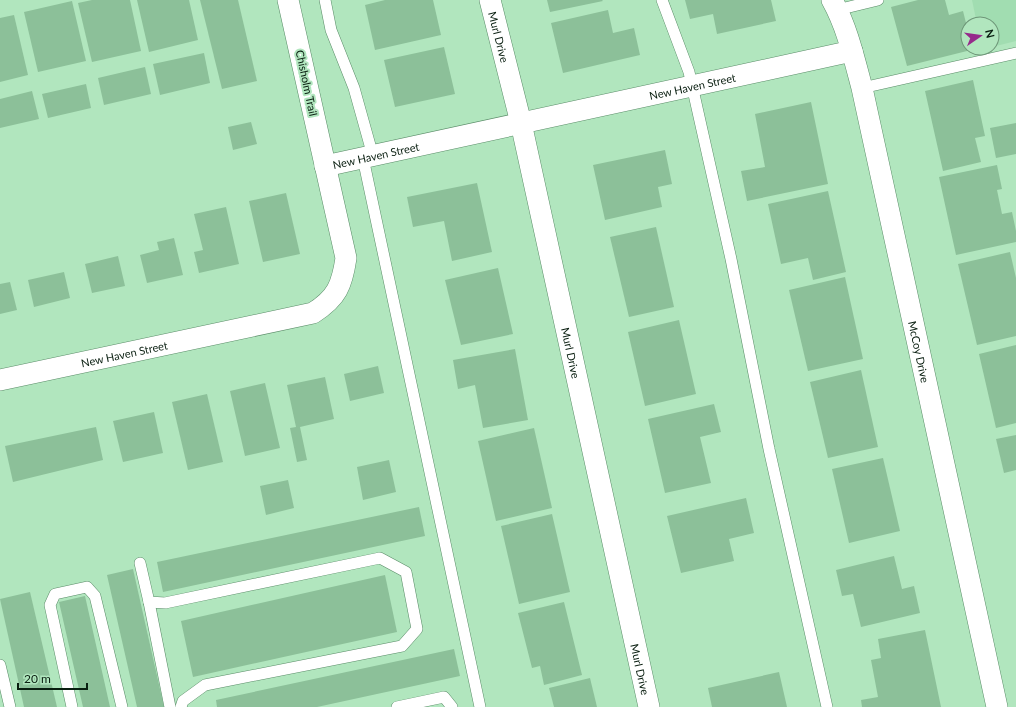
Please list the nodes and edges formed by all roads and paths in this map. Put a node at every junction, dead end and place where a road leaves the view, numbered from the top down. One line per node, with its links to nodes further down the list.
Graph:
1 (288, 0): 13 (street, Chisholm Trail)
2 (325, 0): 12 (lane)
3 (490, 0): 11 (street, Murl Drive)
4 (662, 0): 9 (lane)
5 (878, 0): 6 (lane)
6 (835, 5): 7 (street, McCoy Drive)
7 (852, 51): 9 (street, New Haven Street); 10 (street, McCoy Drive)
8 (1016, 52): 10 (lane)
9 (692, 86): 11 (street, New Haven Street); 27 (lane)
10 (862, 88): 28 (street, McCoy Drive)
11 (521, 123): 12 (street, New Haven Street); 26 (street, Murl Drive)
12 (368, 157): 13 (street, New Haven Street); 25 (lane)
13 (325, 166): 14 (street, New Haven Street)
14 (0, 380)
15 (140, 563): 16 (lane)
16 (149, 602): 21 (lane); 22 (lane)
17 (0, 665): 18 (lane)
18 (10, 707)
19 (72, 707): 20 (lane)
20 (122, 707)
21 (170, 707)
22 (181, 707)
23 (397, 707): 24 (lane)
24 (452, 707)
25 (480, 707)
26 (649, 707)
27 (827, 707)
28 (997, 707)

